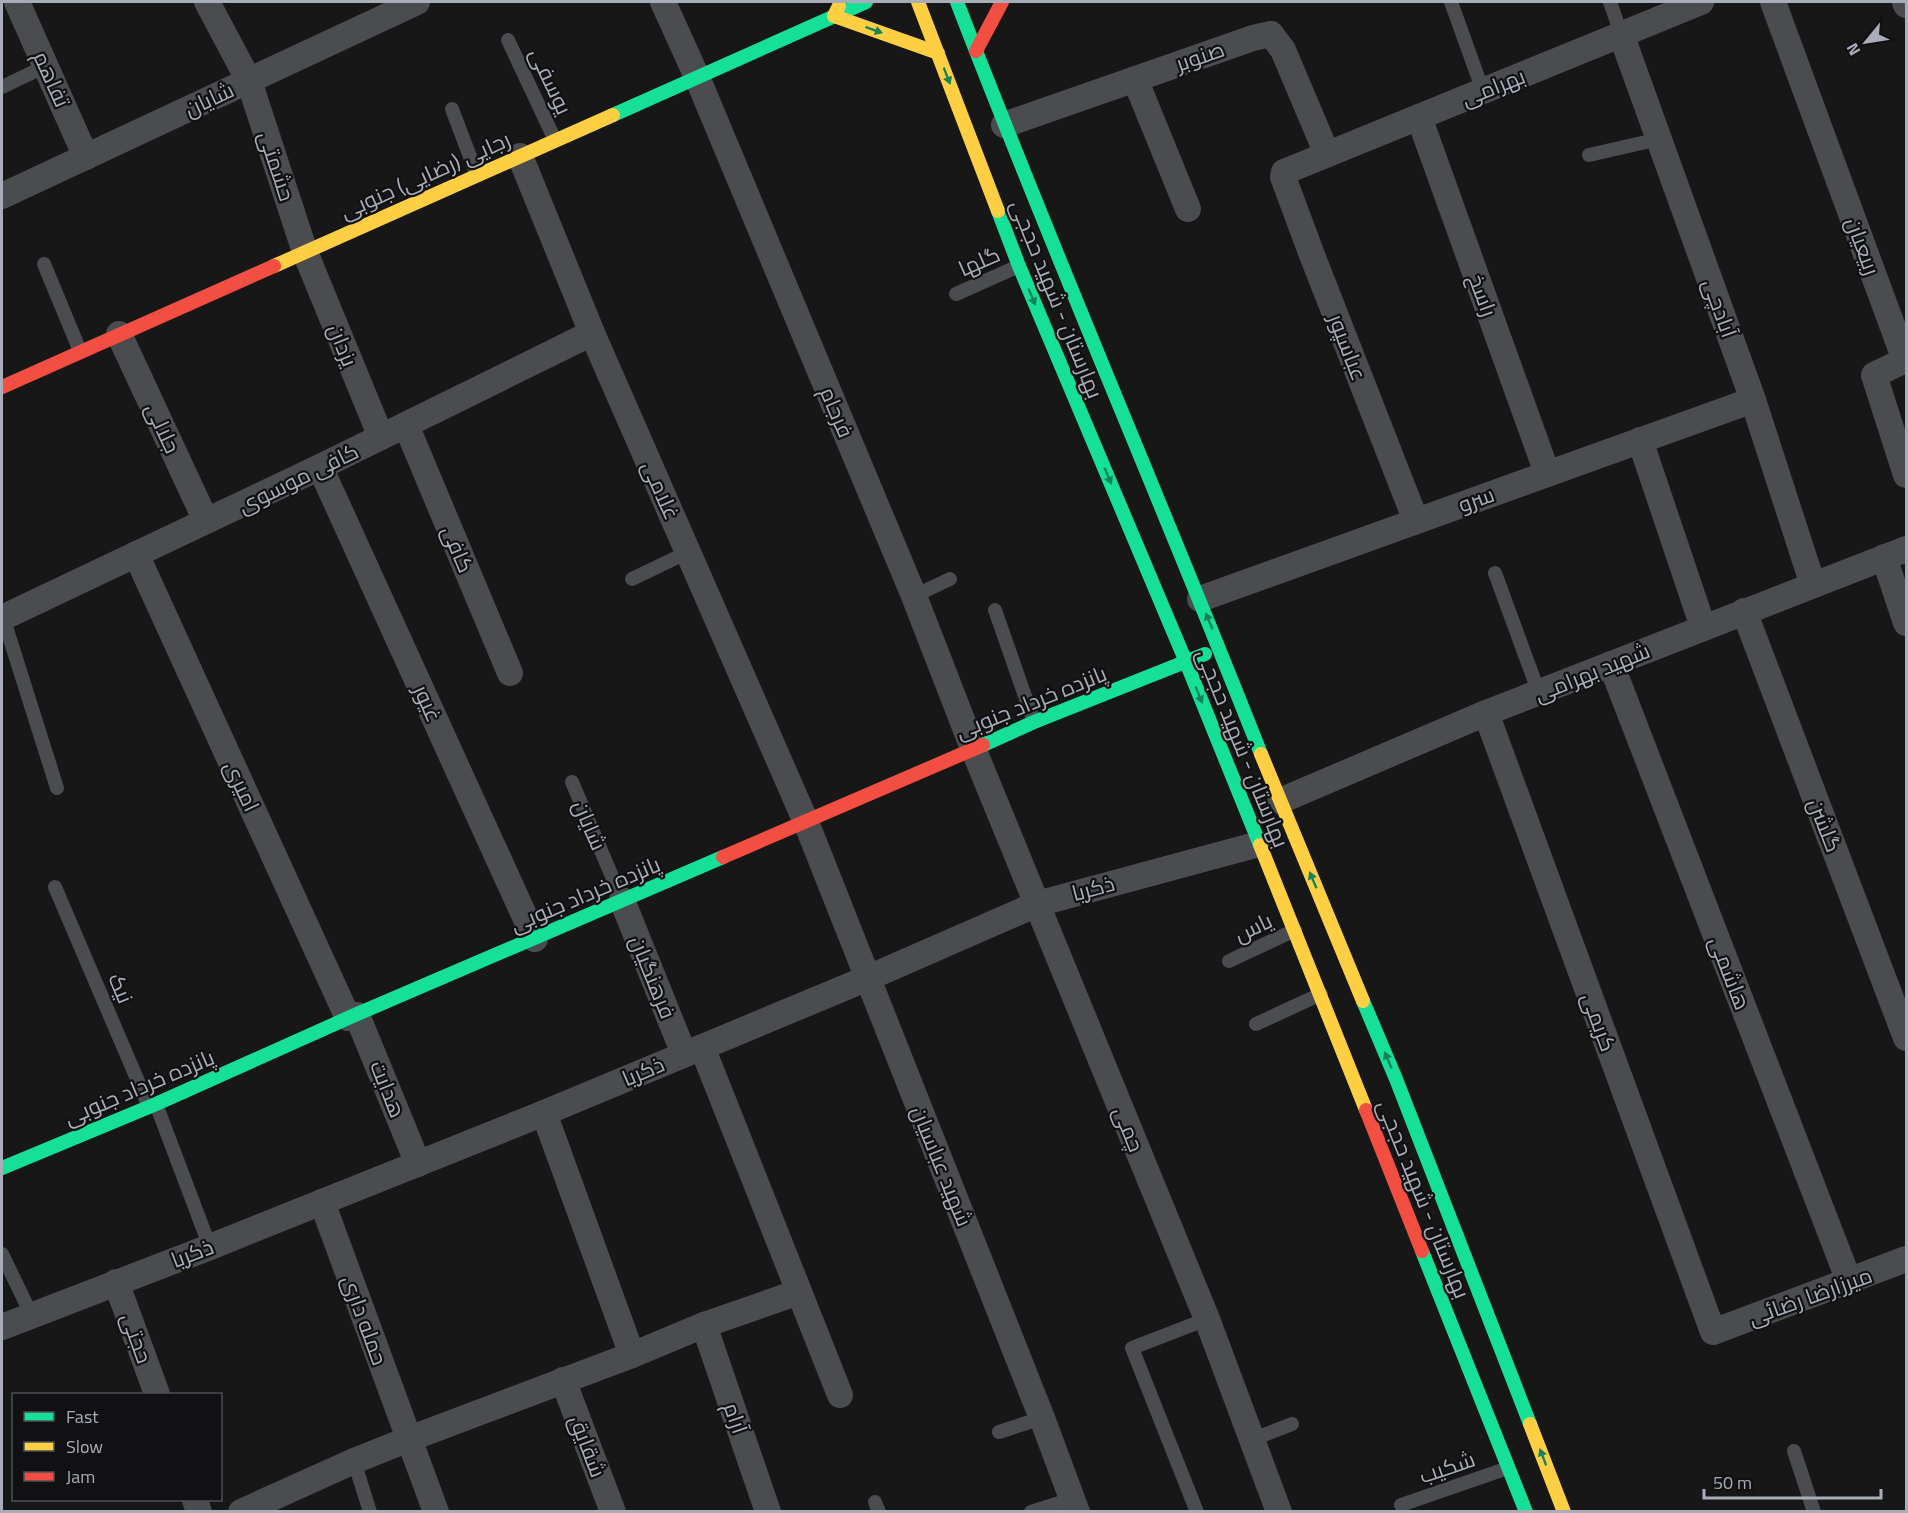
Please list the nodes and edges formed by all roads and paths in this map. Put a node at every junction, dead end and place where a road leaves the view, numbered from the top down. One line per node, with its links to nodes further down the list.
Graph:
1 (17, 2): 19 (street, تفاهم)
2 (207, 2): 22 (street, حشمتی)
3 (417, 2): 22 (street, شایان)
4 (663, 2): 20 (street, فرجام)
5 (841, 2): 14 (main road)
6 (866, 2): 14 (main road, رجایی (رضایی) جنوبی)
7 (918, 2): 18 (main road, بهارستان - شهید حججی)
8 (957, 2): 17 (main road, بهارستان - شهید حججی)
9 (1002, 2): 17 (main road)
10 (1451, 2): 24 (lane)
11 (1610, 2): 15 (lane)
12 (1701, 2): 15 (street, بهرامی)
13 (1773, 2): 46 (street, ربیعیان)
14 (834, 16): 18 (main road, one-way to 18); 20 (main road, رجایی (رضایی) جنوبی)
15 (1621, 34): 24 (street, بهرامی); 29 (street, آبادچی)
16 (508, 40): 30 (lane, یوسفی)
17 (976, 51): 28 (main road, بهارستان - شهید حججی)
18 (938, 53): 26 (main road, بهارستان - شهید حججی, one-way to 26)
19 (46, 66): 23 (lane); 34 (street, تفاهم)
20 (697, 77): 30 (main road, رجایی (رضایی) جنوبی); 64 (street, فرجام)
21 (1135, 79): 28 (street, صنوبر); 31 (street, صنوبر); 38 (street)
22 (249, 81): 34 (street, شایان); 39 (street, حشمتی)
23 (2, 87)
24 (1483, 91): 27 (street, بهرامی)
25 (452, 109): 36 (lane)
26 (972, 117): 28 (main road); 41 (main road, بهارستان - شهید حججی)
27 (1419, 117): 31 (street, بهرامی); 53 (street, راسخ)
28 (1002, 119): 65 (main road, بهارستان - شهید حججی)
29 (1659, 139): 32 (lane); 48 (street, آبادچی)
30 (555, 140): 33 (main road, رجایی (رضایی) جنوبی)
31 (1327, 154): 35 (street, بهرامی)
32 (1589, 155)
33 (520, 156): 36 (main road, رجایی (رضایی) جنوبی); 43 (street, غلامی)
34 (86, 157): 37 (street, شایان)
35 (1284, 172): 55 (street, عباسپور)
36 (477, 175): 39 (main road, رجایی (رضایی) جنوبی)
37 (2, 196)
38 (1188, 209)
39 (305, 252): 44 (main road, رجایی (رضایی) جنوبی); 50 (street, یزدان)
40 (44, 264): 45 (lane)
41 (1019, 266): 42 (lane, گلها); 72 (main road, بهارستان - شهید حججی, one-way to 72)
42 (956, 294)
43 (592, 333): 49 (street, کافی موسوی); 57 (street, غلامی)
44 (119, 334): 45 (main road, رجایی (رضایی) جنوبی); 56 (street, جلالی)
45 (80, 351): 47 (main road, رجایی (رضایی) جنوبی)
46 (1906, 360): 54 (street, ربیعیان)
47 (2, 387)
48 (1753, 400): 51 (street, سرو); 63 (street, آبادچی)
49 (406, 425): 50 (street, کافی موسوی); 74 (street, کافی)
50 (381, 437): 52 (street, کافی موسوی)
51 (1640, 440): 53 (street, سرو); 70 (street)
52 (320, 467): 56 (street, کافی موسوی); 88 (street, غیور)
53 (1547, 473): 55 (street, سرو)
54 (1906, 474)
55 (1416, 521): 65 (street, سرو)
56 (206, 522): 59 (street, کافی موسوی)
57 (688, 552): 61 (lane); 82 (street, غلامی)
58 (1895, 553): 63 (street, شهید بهرامی); 69 (street)
59 (136, 554): 68 (street, کافی موسوی); 92 (street, امیری)
60 (1495, 573): 75 (lane)
61 (632, 579)
62 (950, 579): 64 (lane)
63 (1813, 585): 67 (street, شهید بهرامی)
64 (914, 596): 78 (street, فرجام)
65 (1200, 599): 71 (main road, بهارستان - شهید حججی, one-way to 65)
66 (995, 610): 77 (lane)
67 (1744, 611): 70 (street, شهید بهرامی); 94 (street, گلشن)
68 (2, 616): 80 (lane)
69 (1906, 623)
70 (1703, 627): 73 (street, شهید بهرامی)
71 (1220, 648): 72 (main road, پانزده خرداد جنوبی); 81 (main road, بهارستان - شهید حججی)
72 (1186, 662): 77 (main road, پانزده خرداد جنوبی); 83 (main road, بهارستان - شهید حججی, one-way to 83)
73 (1611, 664): 75 (street, شهید بهرامی); 104 (street, هاشمی)
74 (510, 673)
75 (1539, 693): 76 (street, شهید بهرامی)
76 (1486, 713): 81 (street, شهید بهرامی); 111 (street, کریمی)
77 (1034, 722): 78 (main road, پانزده خرداد جنوبی)
78 (973, 748): 82 (main road, پانزده خرداد جنوبی); 86 (street, چمی)
79 (572, 782): 85 (lane, شایان)
80 (57, 788)
81 (1280, 801): 135 (main road, بهارستان - شهید حججی, one-way to 81)
82 (806, 822): 85 (main road, پانزده خرداد جنوبی); 90 (street, شهید عباسیان)
83 (1259, 844): 86 (street, ذکریا); 87 (main road, بهارستان - شهید حججی)
84 (55, 886): 96 (lane, نیک)
85 (622, 900): 88 (main road, پانزده خرداد جنوبی); 95 (street, فرهنگیان)
86 (1036, 903): 90 (street, ذکریا); 108 (street, چمی)
87 (1295, 930): 89 (lane, یاس); 91 (main road, بهارستان - شهید حججی)
88 (535, 939): 92 (main road, پانزده خرداد جنوبی)
89 (1229, 961)
90 (868, 978): 95 (street, ذکریا); 116 (street, شهید عباسیان)
91 (1320, 994): 93 (lane); 123 (main road, بهارستان - شهید حججی)
92 (353, 1016): 96 (main road, پانزده خرداد جنوبی); 98 (street, هدایت)
93 (1256, 1024)
94 (1906, 1038)
95 (693, 1051): 97 (street, ذکریا); 106 (street, فرهنگیان)
96 (152, 1105): 99 (main road, پانزده خرداد جنوبی); 101 (lane, نیک)
97 (544, 1113): 98 (street, ذکریا); 112 (street)
98 (418, 1164): 100 (street, ذکریا)
99 (2, 1168)
100 (322, 1202): 101 (street, ذکریا); 119 (street, حمله داری)
101 (210, 1247): 105 (street, ذکریا)
102 (2, 1254): 107 (lane)
103 (1905, 1264): 104 (street, میرزارضا رضائی)
104 (1849, 1281): 111 (street, میرزارضا رضائی)
105 (116, 1282): 107 (street, ذکریا); 114 (street, حجتی)
106 (799, 1292): 109 (street); 115 (street, فرهنگیان)
107 (32, 1316): 110 (street, ذکریا)
108 (1207, 1319): 120 (street, چمی); 132 (lane)
109 (704, 1325): 112 (street); 130 (street, آرام)
110 (2, 1327)
111 (1713, 1332)
112 (632, 1355): 113 (street)
113 (563, 1380): 119 (street); 129 (street, شقایق)
114 (156, 1393)
115 (840, 1395)
116 (1042, 1418): 118 (lane); 124 (street, شهید عباسیان)
117 (1292, 1424): 120 (lane)
118 (999, 1432)
119 (409, 1438): 122 (street); 128 (street, حمله داری)
120 (1251, 1440): 133 (street, چمی)
121 (1794, 1451): 136 (lane)
122 (354, 1461): 126 (street); 127 (lane)
123 (1508, 1468): 125 (lane, شکیب); 134 (main road, بهارستان - شهید حججی)
124 (1075, 1505): 131 (lane)
125 (1401, 1505)
126 (241, 1512)
127 (370, 1512)
128 (436, 1512)
129 (613, 1512)
130 (768, 1512)
131 (1031, 1512)
132 (1197, 1512)
133 (1279, 1512)
134 (1526, 1512)
135 (1564, 1512)
136 (1814, 1512)

